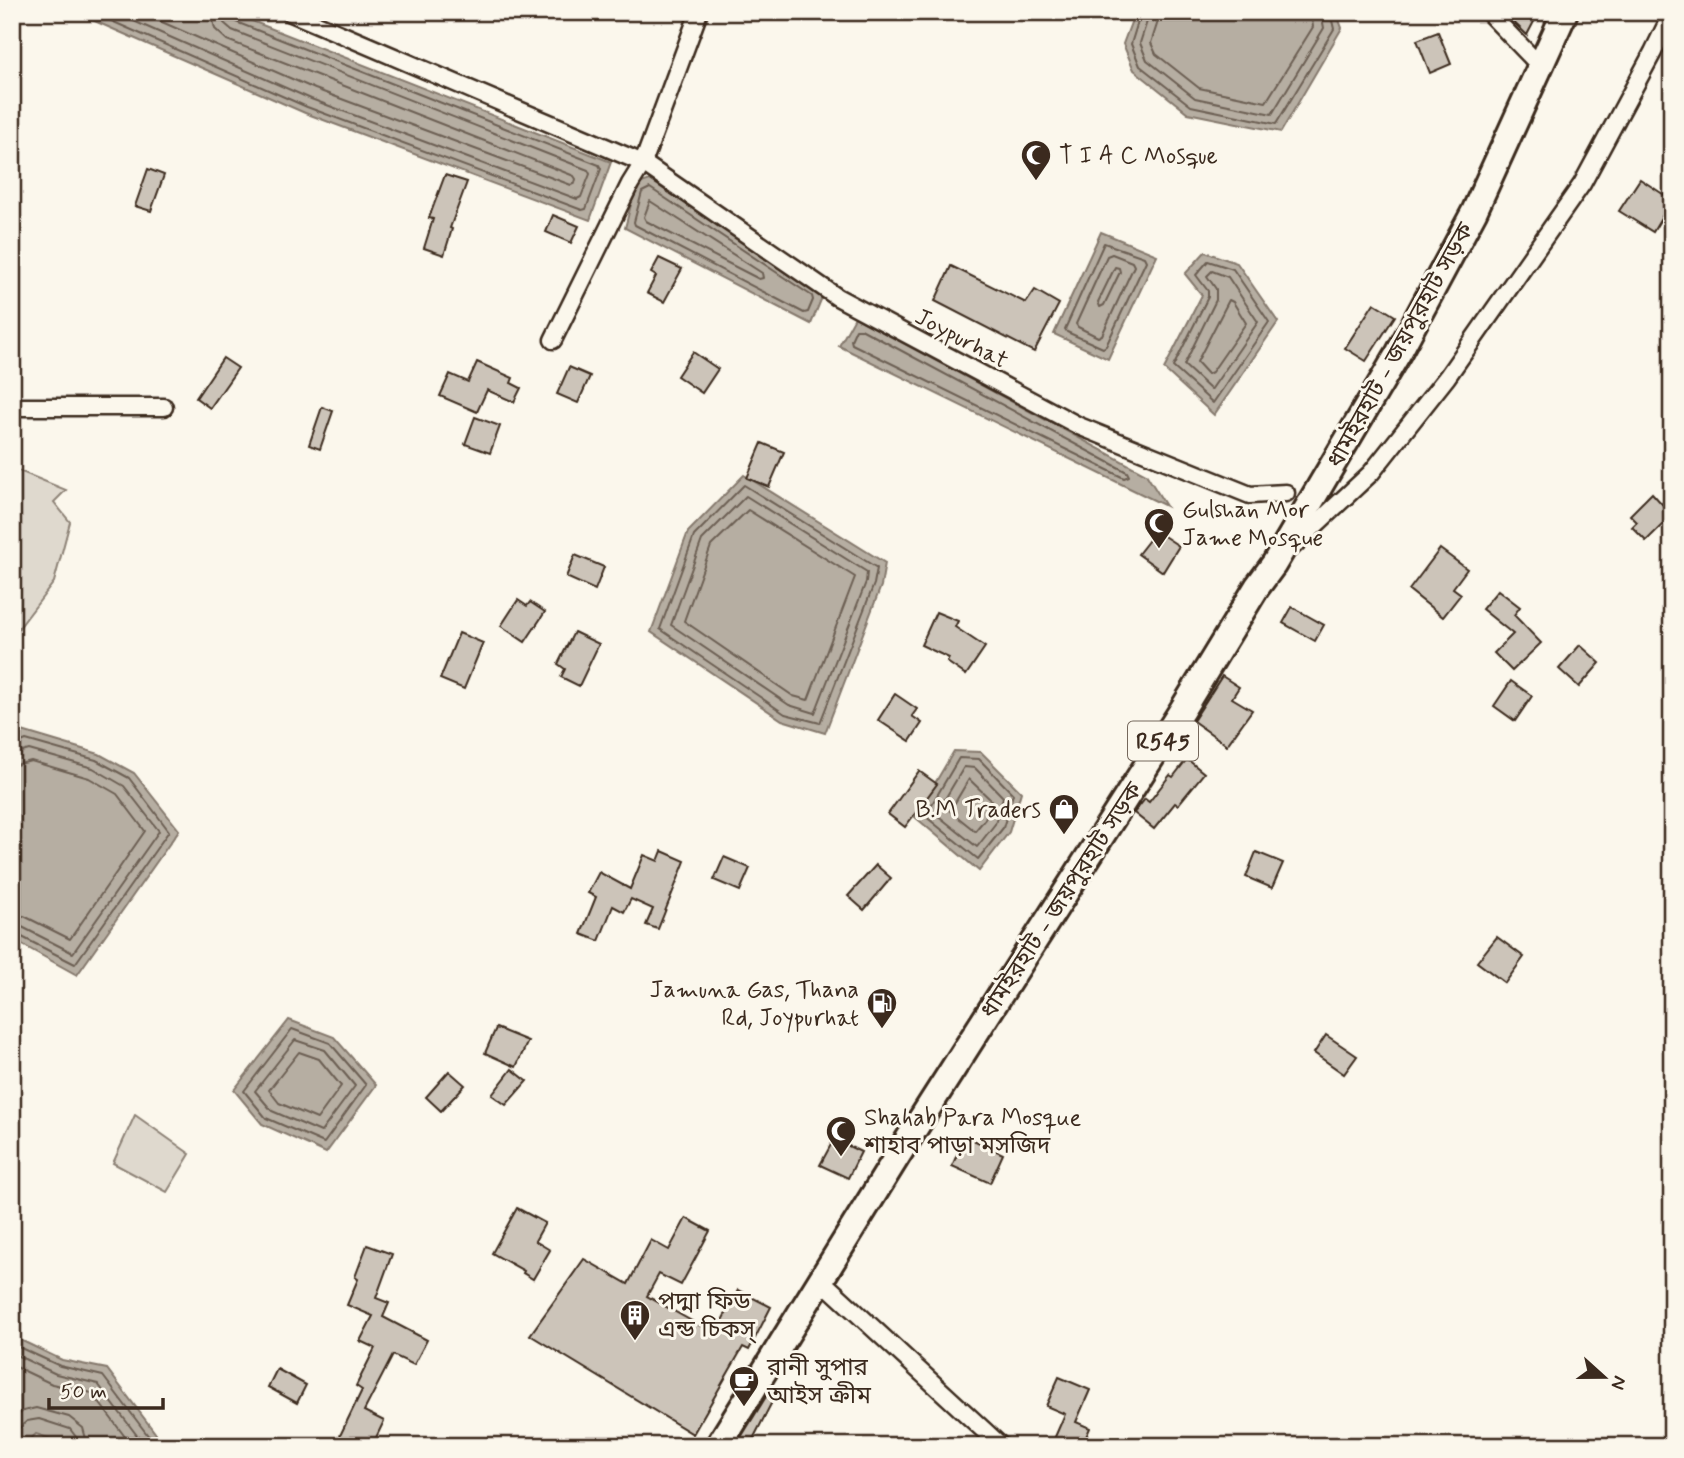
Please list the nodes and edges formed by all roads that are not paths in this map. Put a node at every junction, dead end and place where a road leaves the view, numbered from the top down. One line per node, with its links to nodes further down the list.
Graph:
1 (289, 12): 7 (street, Joypurhat)
2 (699, 12): 7 (street)
3 (1488, 12): 6 (street)
4 (1566, 12): 6 (main road, ধামইরহাট - জয়পুরহাট সড়ক / R545)
5 (1672, 13): 12 (street)
6 (1542, 68): 12 (main road, ধামইরহাট - জয়পুরহাট সড়ক / R545)
7 (643, 163): 8 (street); 11 (street, Joypurhat)
8 (553, 340)
9 (12, 407): 10 (street)
10 (164, 407)
11 (1286, 493)
12 (1275, 564): 13 (main road, ধামইরহাট - জয়পুরহাট সড়ক / R545)
13 (821, 1280): 14 (main road, ধামইরহাট - জয়পুরহাট সড়ক / R545); 15 (street)
14 (718, 1446)
15 (1001, 1446)

